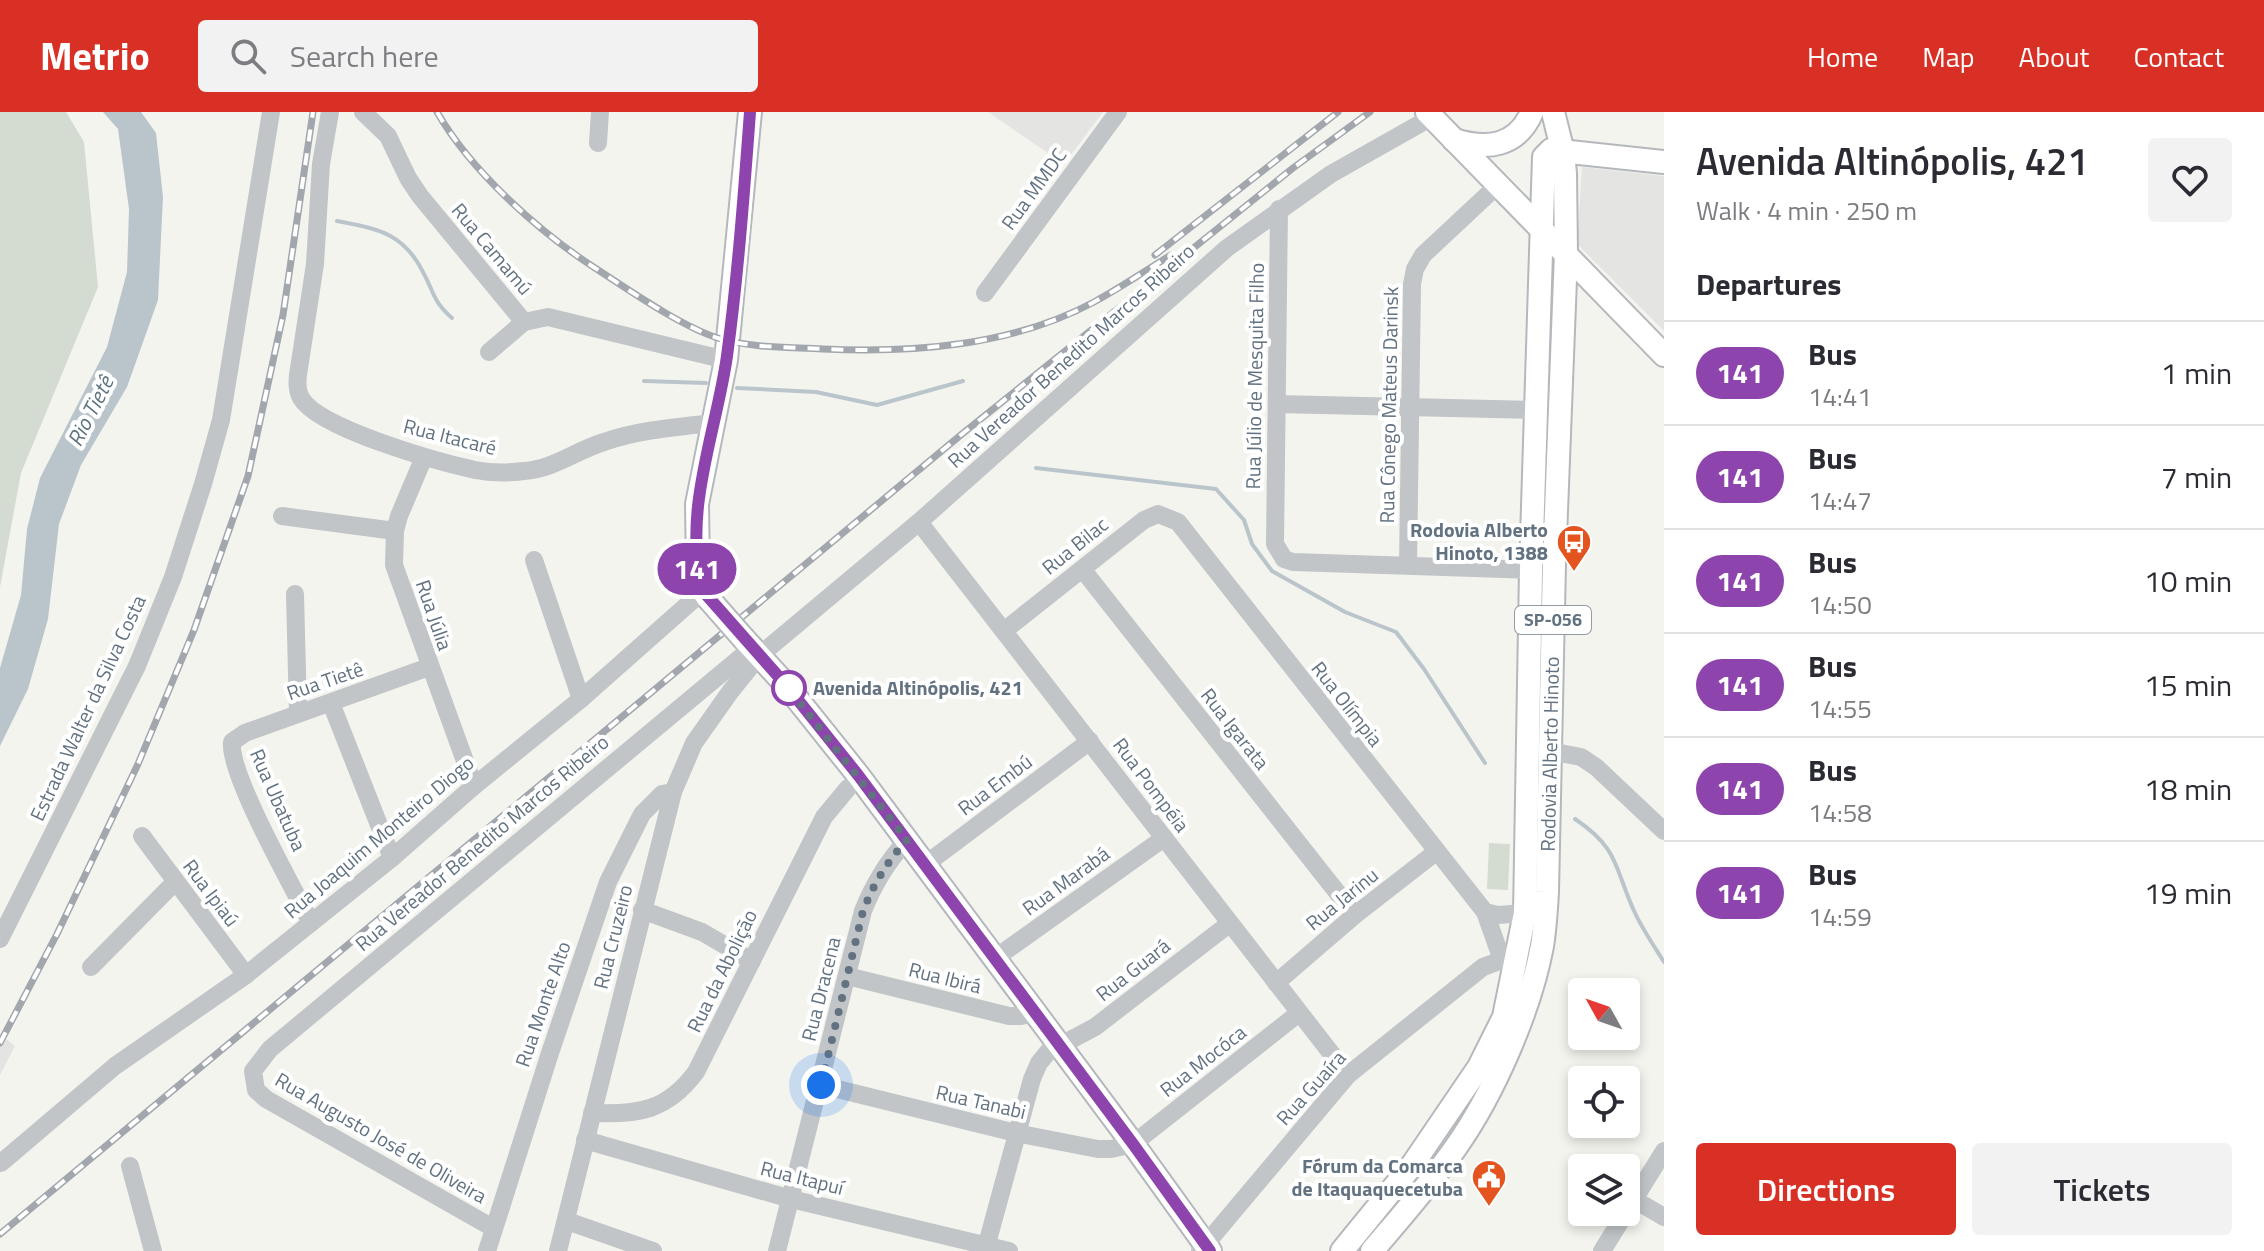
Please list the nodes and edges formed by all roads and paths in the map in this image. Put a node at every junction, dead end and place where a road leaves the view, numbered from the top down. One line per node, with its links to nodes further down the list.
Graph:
1 (271, 112): 64 (street, Estrada Walter da Silva Costa)
2 (330, 112): 27 (street, Rua Itacaré)
3 (363, 112): 19 (street, Rua Camamú)
4 (600, 112): 11 (street)
5 (750, 112): 22 (main road)
6 (1118, 112): 18 (street, Rua MMDC)
7 (1532, 112): 10 (main road)
8 (1553, 112): 12 (main road, Rodovia Alberto Hinoto / SP-056)
9 (1429, 114): 10 (main road); 15 (street, Rua Vereador Benedito Marcos Ribeiro)
10 (1453, 139): 14 (main road)
11 (598, 143)
12 (1554, 154): 13 (main road); 16 (main road, Rodovia Alberto Hinoto / SP-056); 17 (main road, Rodovia Alberto Hinoto / SP-056)
13 (1664, 162)
14 (1499, 184): 16 (main road); 24 (street, Rua Cônego Mateus Darinsk)
15 (1279, 209): 23 (street, Rua Júlio de Mesquita Filho); 29 (street, Rua Vereador Benedito Marcos Ribeiro)
16 (1543, 230): 17 (main road); 25 (main road, Rodovia Alberto Hinoto / SP-056)
17 (1566, 253): 21 (main road); 46 (main road, Rodovia Alberto Hinoto / SP-056)
18 (985, 293)
19 (524, 322): 20 (street); 22 (street, Rua Camamú)
20 (489, 352)
21 (1664, 355)
22 (726, 360): 26 (main road)
23 (1277, 404): 24 (street); 33 (street, Rua Júlio de Mesquita Filho)
24 (1411, 407): 25 (street); 33 (street, Rua Cônego Mateus Darinsk)
25 (1536, 410): 35 (main road, Rodovia Alberto Hinoto / SP-056)
26 (713, 423): 27 (street, Rua Itacaré); 37 (main road)
27 (424, 457): 31 (street, Rua Júlia)
28 (282, 516): 31 (street)
29 (919, 522): 38 (street, Rua Pompéia); 39 (street, Rua Vereador Benedito Marcos Ribeiro)
30 (1178, 522): 34 (street, Rua Bilac); 54 (street, Rua Olímpia)
31 (395, 531): 40 (street, Rua Júlia)
32 (534, 560): 41 (street)
33 (1408, 565): 35 (street)
34 (1083, 570): 38 (street, Rua Bilac); 61 (street, Rua Igarata)
35 (1531, 570): 60 (main road, Rodovia Alberto Hinoto / SP-056)
36 (295, 594): 43 (street)
37 (705, 594): 39 (main road, bridge); 41 (street, Rua Joaquim Monteiro Diogo)
38 (1005, 630): 45 (street, Rua Pompéia)
39 (752, 647): 49 (street, Rua Cruzeiro); 53 (main road); 76 (street, Rua Vereador Benedito Marcos Ribeiro)
40 (429, 667): 42 (street, Rua Tietê); 47 (street, Rua Júlia)
41 (581, 699): 47 (street, Rua Joaquim Monteiro Diogo)
42 (331, 703): 43 (street, Rua Tietê); 55 (street)
43 (298, 713): 44 (street, Rua Tietê)
44 (236, 738): 62 (street, Rua Ubatuba)
45 (1090, 741): 52 (street, Rua Pompéia); 56 (street, Rua Embú)
46 (1550, 751): 50 (street); 103 (main road, Rodovia Alberto Hinoto / SP-056)
47 (474, 786): 55 (street, Rua Joaquim Monteiro Diogo)
48 (848, 788): 66 (street, Rua da Abolição)
49 (673, 792): 58 (street, Rua Cruzeiro); 92 (street, Rua Monte Alto)
50 (1664, 831)
51 (142, 836): 57 (street, Rua Ipiaú)
52 (1164, 838): 63 (street, Rua Pompéia); 65 (street, Rua Marabá)
53 (907, 840): 56 (main road); 70 (street, Rua Dracena)
54 (1436, 852): 59 (street, Rua Olímpia); 61 (street, Rua Jarinu)
55 (392, 858): 62 (street, Rua Joaquim Monteiro Diogo)
56 (926, 864): 65 (main road)
57 (175, 882): 68 (street); 69 (street, Rua Ipiaú)
58 (642, 910): 66 (street); 78 (street, Rua Cruzeiro)
59 (1485, 912): 60 (street); 67 (street, Rua Olímpia)
60 (1525, 913): 67 (main road, Rodovia Alberto Hinoto / SP-056)
61 (1355, 915): 71 (street, Rua Jarinu)
62 (311, 923): 69 (street, Rua Joaquim Monteiro Diogo)
63 (1229, 924): 71 (street, Rua Pompéia); 74 (street, Rua Guará)
64 (0, 939)
65 (994, 959): 72 (main road)
66 (752, 961): 78 (street, Rua da Abolição)
67 (1508, 964): 75 (street, Rua Guaíra); 90 (main road, Rodovia Alberto Hinoto / SP-056)
68 (91, 967)
69 (246, 975): 83 (street, Rua Joaquim Monteiro Diogo)
70 (847, 976): 72 (street, Rua Ibirá); 77 (street, Rua Dracena)
71 (1276, 983): 73 (street, Rua Pompéia)
72 (1034, 1013): 74 (main road)
73 (1299, 1013): 75 (street, Rua Pompéia); 81 (street, Rua Mocóca)
74 (1059, 1045): 79 (street); 81 (main road)
75 (1348, 1075): 94 (street, Rua Guaíra)
76 (253, 1081): 92 (street, Rua Augusto José de Oliveira)
77 (821, 1085): 79 (street, Rua Tanabi); 86 (street, Rua Dracena)
78 (592, 1113): 80 (street, Rua Cruzeiro)
79 (1016, 1133): 81 (street, Rua Tanabi); 93 (street)
80 (585, 1140): 86 (street, Rua Itapuí); 89 (street, Rua Cruzeiro)
81 (1133, 1144): 94 (main road)
82 (1664, 1151): 85 (street)
83 (1, 1163)
84 (130, 1166): 95 (street)
85 (1640, 1192)
86 (791, 1199): 93 (street, Rua Itapuí); 99 (street, Rua Dracena)
87 (1640, 1203): 88 (street)
88 (1664, 1217)
89 (567, 1221): 97 (street, Rua Cruzeiro); 98 (street)
90 (1366, 1223): 101 (main road, Rodovia Alberto Hinoto / SP-056); 102 (main road)
91 (1618, 1226): 104 (street)
92 (493, 1228): 96 (street, Rua Monte Alto)
93 (985, 1248): 100 (street, Rua Itapuí)
94 (1205, 1249)
95 (153, 1251)
96 (487, 1251)
97 (558, 1251)
98 (653, 1251)
99 (777, 1251)
100 (1009, 1251)
101 (1342, 1251)
102 (1349, 1251)
103 (1372, 1251)
104 (1602, 1251)

